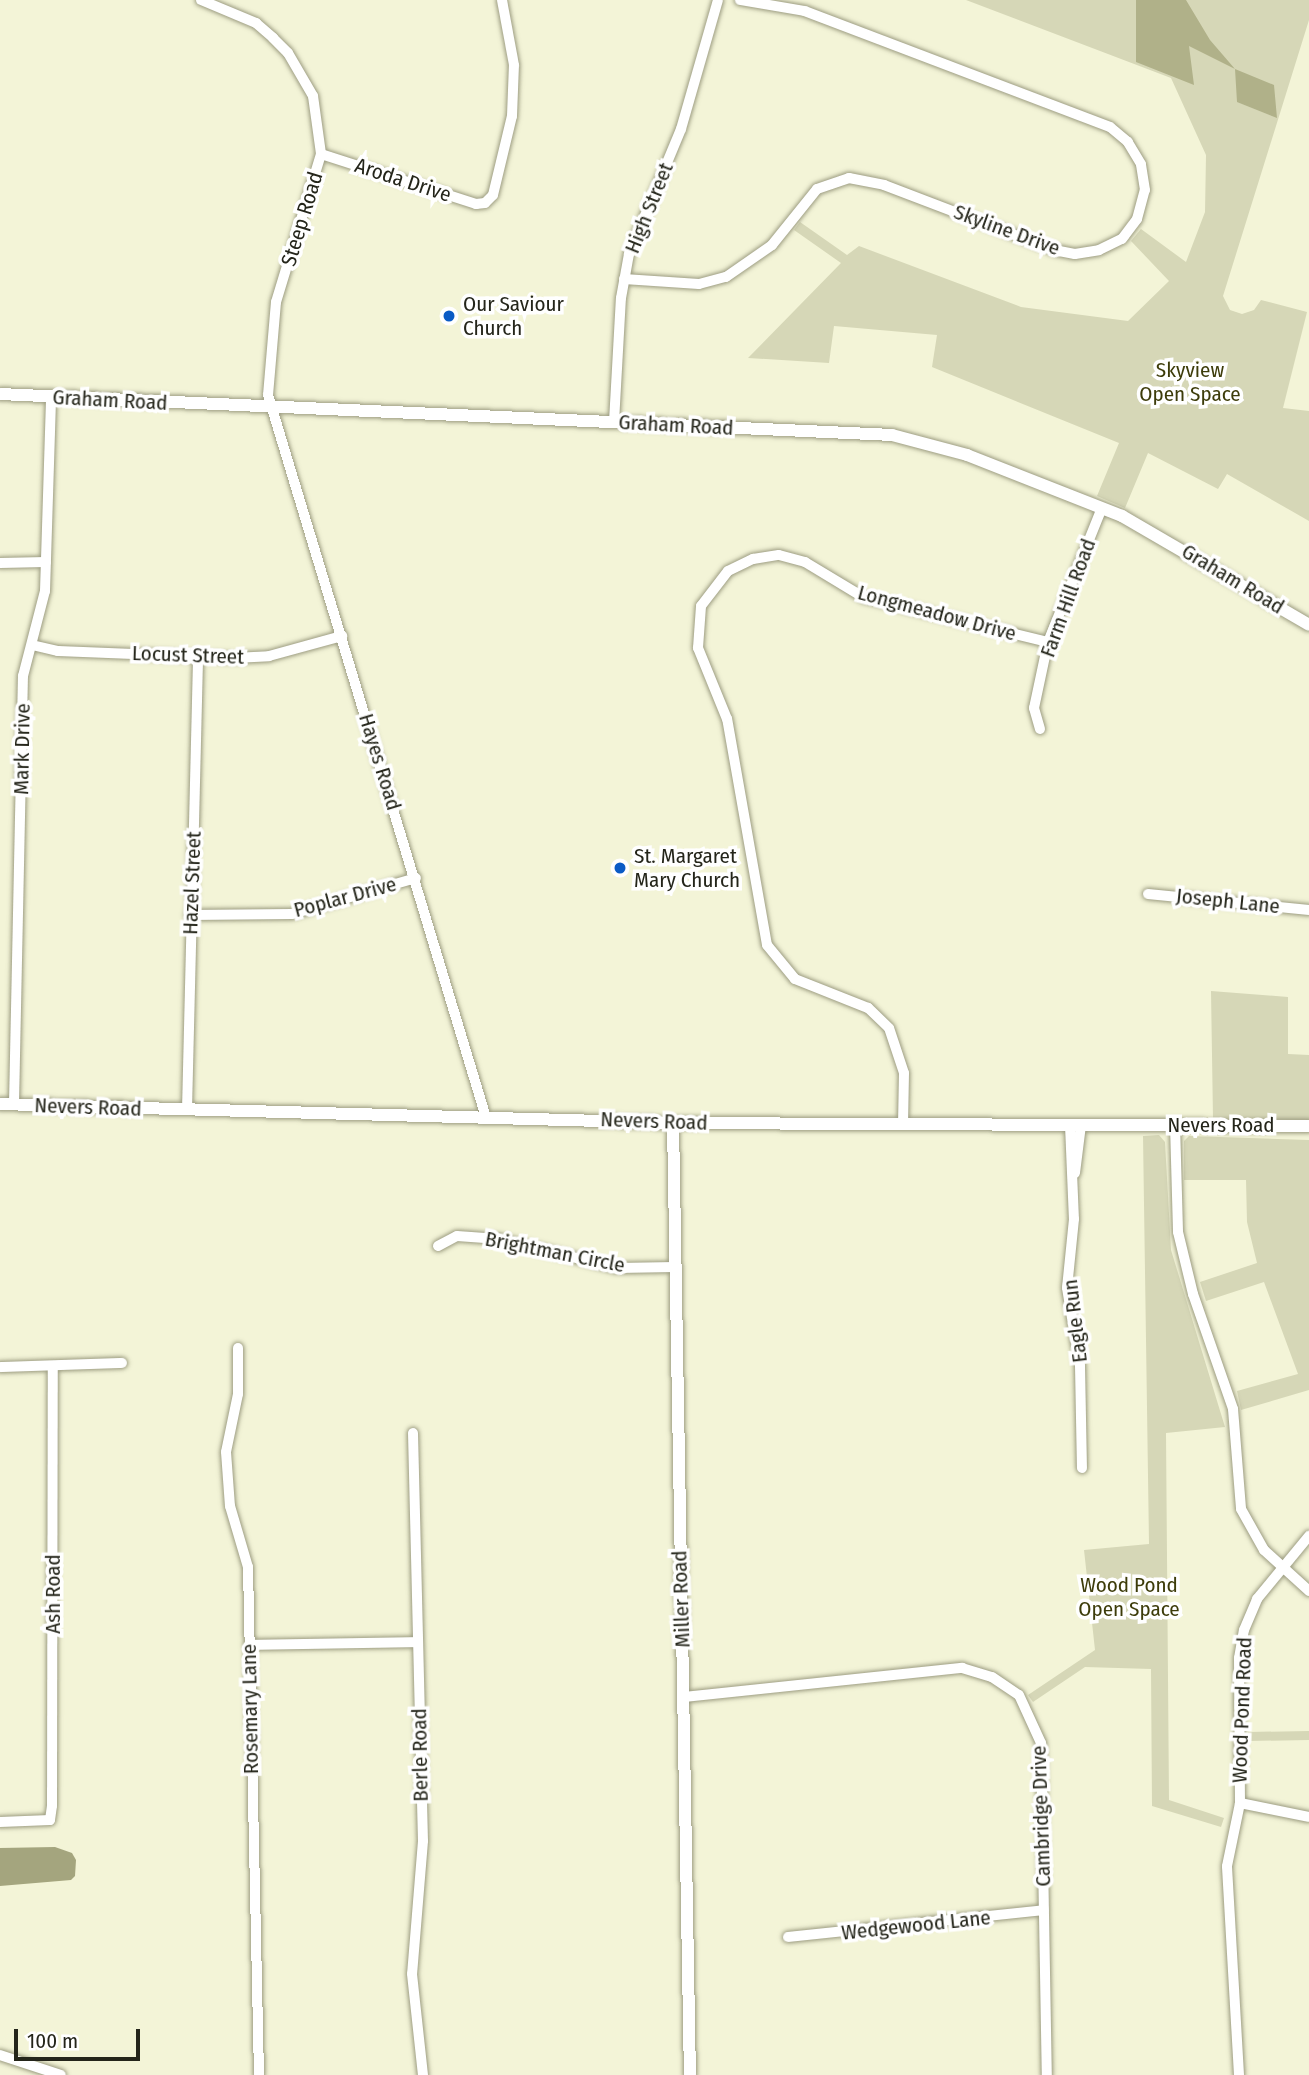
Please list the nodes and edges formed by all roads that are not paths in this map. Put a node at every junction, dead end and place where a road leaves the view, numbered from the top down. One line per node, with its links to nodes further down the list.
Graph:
1 (201, 0): 5 (street, Steep Road)
2 (502, 0): 5 (street, Aroda Drive)
3 (718, 0): 6 (street, High Street)
4 (740, 0): 6 (street, Skyline Drive)
5 (321, 154): 9 (street, Steep Road)
6 (624, 279): 10 (street, High Street)
7 (0, 394): 8 (street, Graham Road)
8 (51, 397): 9 (street, Graham Road); 12 (street, Mark Drive)
9 (275, 409): 10 (street, Graham Road); 15 (street, Hayes Road)
10 (614, 422): 11 (street, Graham Road)
11 (1102, 508): 14 (street, Graham Road); 16 (street, Farm Hill Road)
12 (46, 562): 13 (street); 17 (street, Mark Drive)
13 (0, 563)
14 (1309, 625)
15 (342, 636): 18 (street, Locust Street); 20 (street, Hayes Road)
16 (1048, 642): 19 (street, Farm Hill Road); 30 (street, Longmeadow Drive)
17 (32, 645): 18 (street, Locust Street); 25 (street, Mark Drive)
18 (198, 656): 23 (street, Hazel Street)
19 (1040, 729)
20 (416, 877): 23 (street, Poplar Drive); 27 (street, Hayes Road)
21 (1147, 894): 22 (street, Joseph Lane)
22 (1309, 910)
23 (190, 915): 26 (street, Hazel Street)
24 (0, 1104): 25 (street, Nevers Road)
25 (14, 1104): 26 (street, Nevers Road)
26 (187, 1110): 27 (street, Nevers Road)
27 (485, 1114): 28 (street, Nevers Road)
28 (673, 1123): 30 (street, Nevers Road); 34 (street, Miller Road)
29 (1175, 1124): 31 (street, Nevers Road); 32 (street, Nevers Road); 42 (street)
30 (903, 1125): 31 (street, Nevers Road)
31 (1075, 1125): 40 (street, Eagle Run)
32 (1309, 1126)
33 (438, 1246): 34 (street, Brightman Circle)
34 (675, 1268): 46 (street, Miller Road)
35 (238, 1348): 45 (street, Rosemary Lane)
36 (121, 1363): 38 (street)
37 (0, 1367): 38 (street)
38 (53, 1368): 49 (street, Ash Road)
39 (412, 1433): 44 (street, Berle Road)
40 (1082, 1468)
41 (1309, 1536): 42 (street, Wood Pond Road)
42 (1282, 1566): 43 (street); 47 (street, Wood Pond Road)
43 (1309, 1591)
44 (418, 1642): 45 (street); 55 (street, Berle Road)
45 (249, 1645): 54 (street, Rosemary Lane)
46 (684, 1697): 50 (street, Cambridge Drive); 56 (street, Miller Road)
47 (1240, 1803): 48 (street); 58 (street, Wood Pond Road)
48 (1309, 1817)
49 (0, 1822)
50 (1044, 1910): 51 (street, Wedgewood Lane); 57 (street, Cambridge Drive)
51 (788, 1937)
52 (0, 2055): 53 (street)
53 (61, 2075)
54 (259, 2075)
55 (422, 2075)
56 (690, 2075)
57 (1047, 2075)
58 (1239, 2075)

